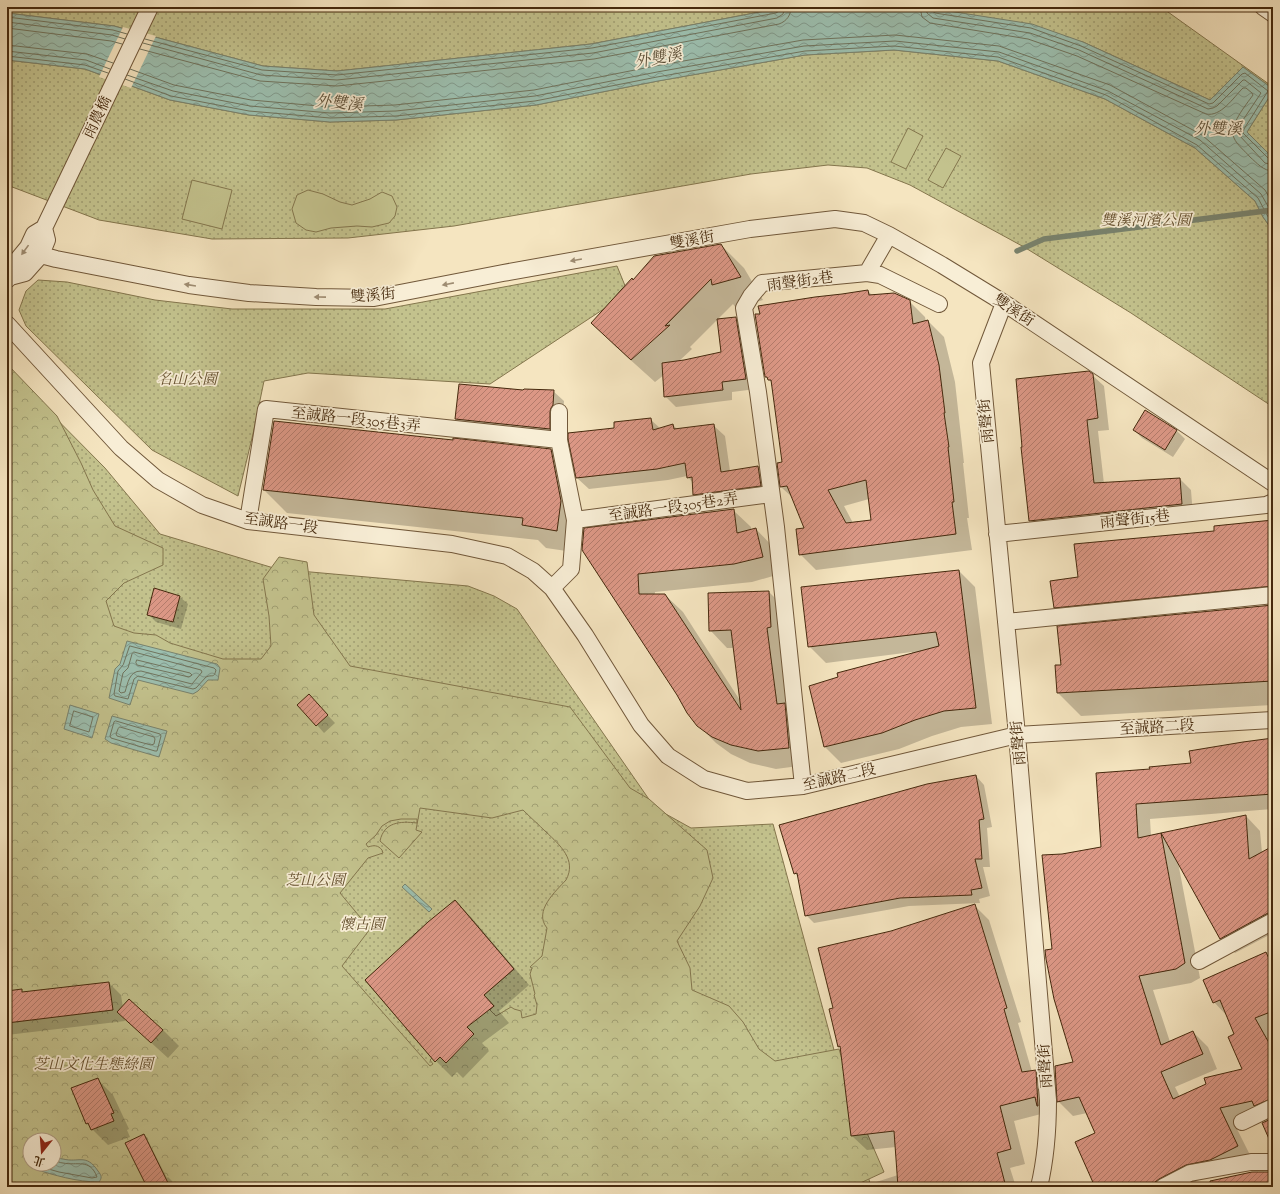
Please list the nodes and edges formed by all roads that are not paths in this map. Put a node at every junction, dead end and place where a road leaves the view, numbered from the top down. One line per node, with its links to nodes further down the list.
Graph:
1 (150, 7): 4 (street, 雨農橋)
2 (1263, 7): 3 (street)
3 (1273, 14)
4 (44, 228): 6 (street); 8 (street, one-way to 8)
5 (889, 235): 6 (street, 雙溪街, one-way to 6); 7 (street); 9 (street, 雙溪街)
6 (41, 255): 8 (street)
7 (867, 273): 10 (street, 雨聲街2巷); 15 (street, 雨聲街2巷)
8 (8, 278)
9 (1004, 303): 14 (street, 雙溪街); 19 (street, 雨聲街)
10 (939, 304)
11 (7, 324): 18 (street, 至誠路一段)
12 (559, 412): 13 (street)
13 (560, 440): 17 (street); 18 (street, 至誠路一段305巷3弄)
14 (1273, 483)
15 (771, 494): 17 (street, 至誠路一段305巷2弄); 26 (street)
16 (1273, 502): 19 (street, 雨聲街15巷)
17 (575, 520): 21 (street)
18 (248, 521): 20 (street, 至誠路一段)
19 (997, 534): 23 (street, 雨聲街)
20 (507, 556): 21 (street, 至誠路二段)
21 (552, 588): 26 (street, 至誠路二段)
22 (1273, 595): 23 (street)
23 (1006, 622): 25 (street, 雨聲街)
24 (1273, 720): 25 (street, 至誠路二段)
25 (1017, 735): 26 (street, 至誠路二段); 32 (street, 雨聲街)
26 (803, 786)
27 (1273, 921): 28 (street)
28 (1199, 962)
29 (1273, 1107): 30 (street)
30 (1242, 1122)
31 (1273, 1162): 33 (street)
32 (1039, 1187)
33 (1163, 1187)

